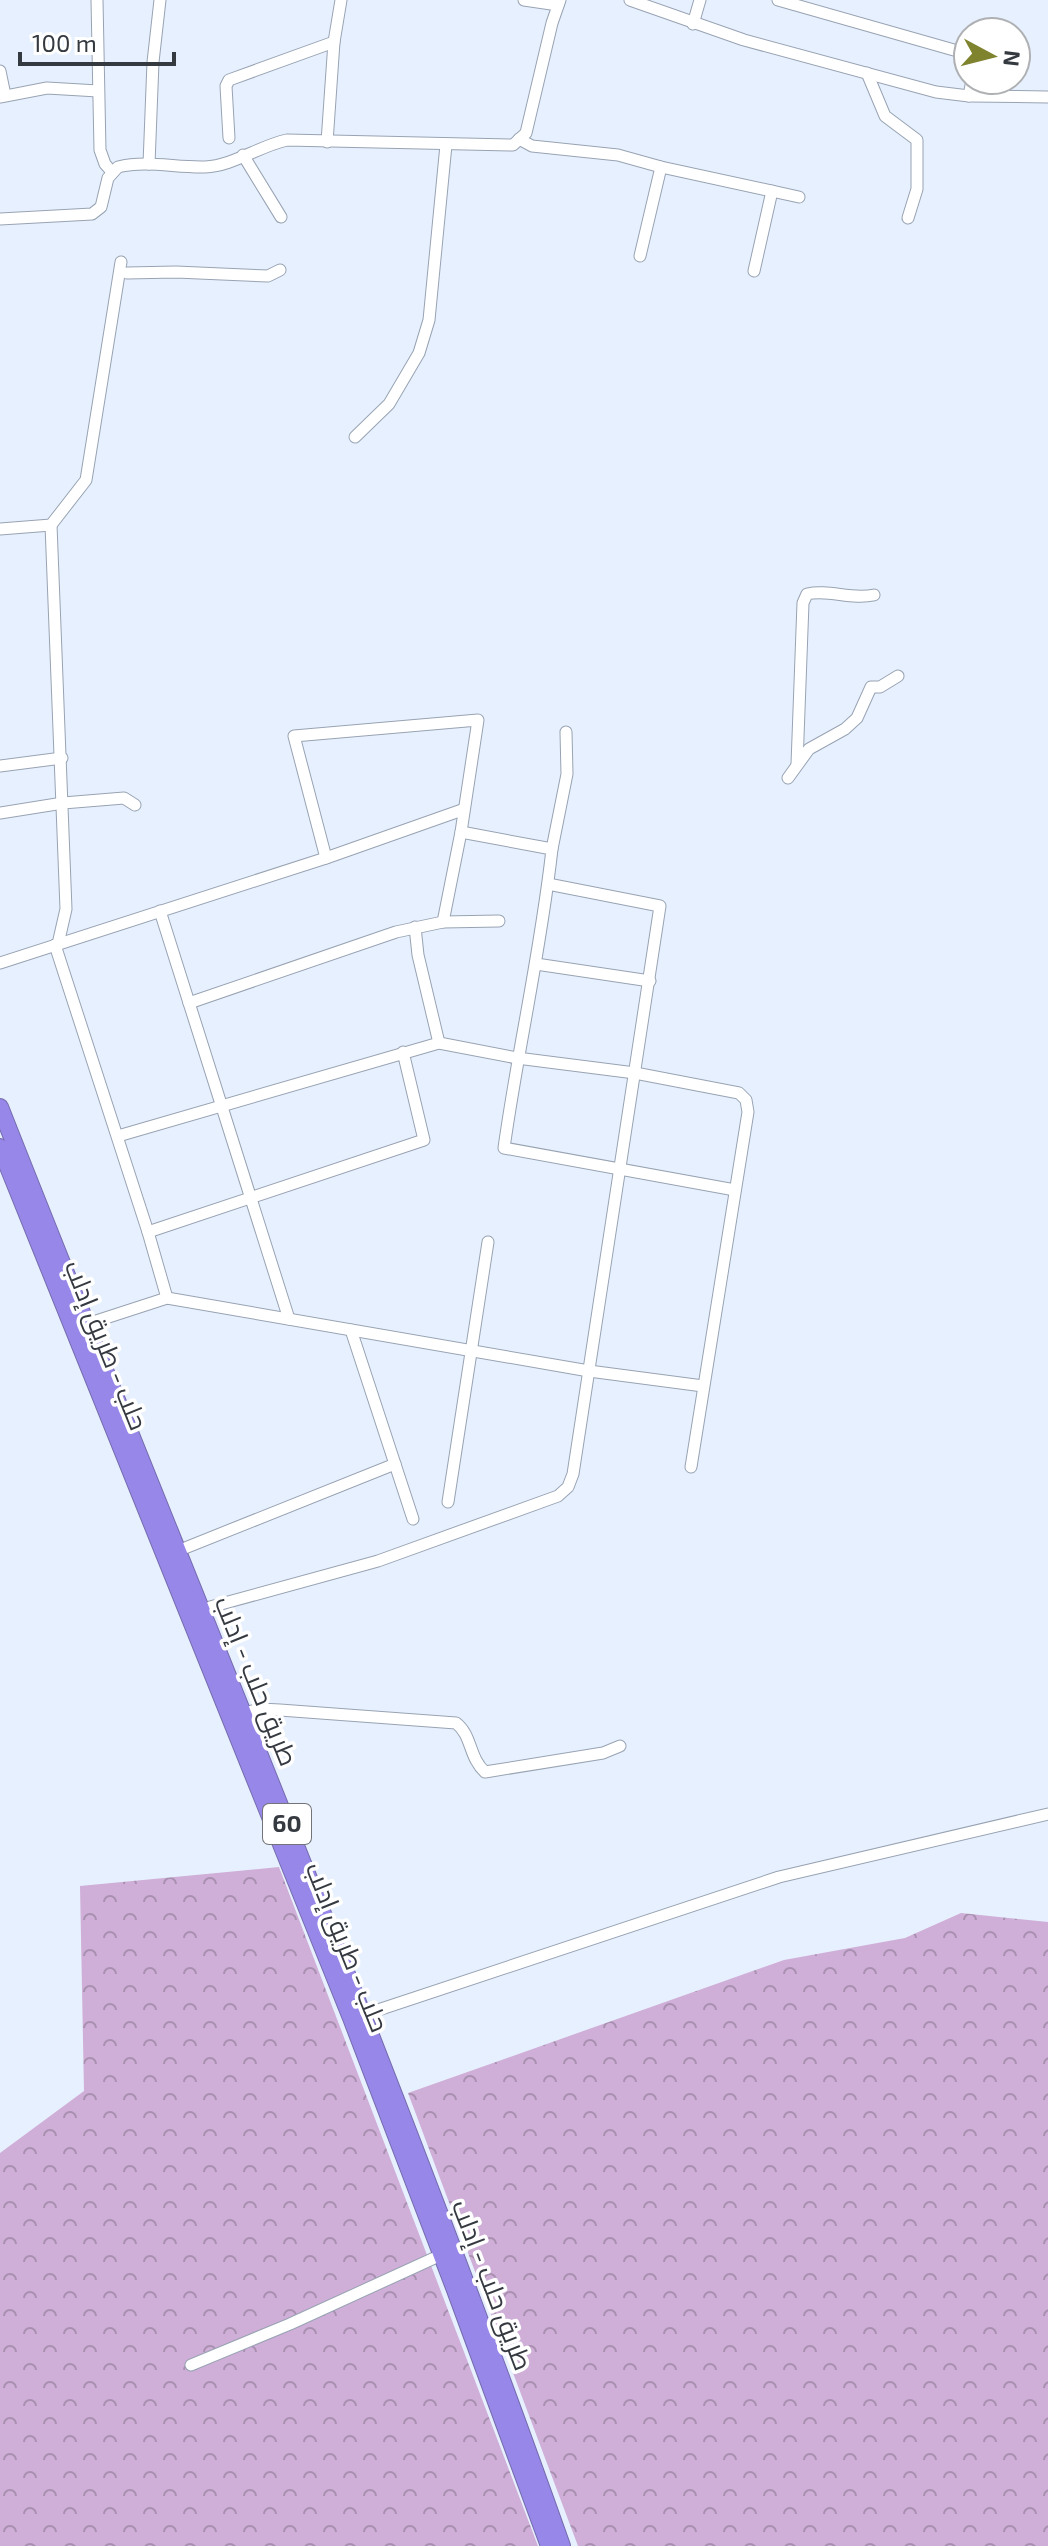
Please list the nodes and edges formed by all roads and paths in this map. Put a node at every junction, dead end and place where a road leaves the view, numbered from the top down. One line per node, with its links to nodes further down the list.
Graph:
1 (97, 0): 16 (street)
2 (160, 0): 26 (street)
3 (341, 0): 12 (street)
4 (524, 0): 9 (street)
5 (630, 0): 11 (street)
6 (700, 0): 11 (street)
7 (778, 0): 10 (street)
8 (829, 0): 10 (street)
9 (559, 3): 22 (street)
10 (826, 15): 13 (street)
11 (693, 24): 15 (street)
12 (334, 42): 21 (street); 23 (street)
13 (952, 50)
14 (0, 71): 18 (street)
15 (867, 73): 17 (street); 32 (street)
16 (98, 91): 18 (street); 28 (street)
17 (952, 94)
18 (2, 96)
19 (969, 96): 20 (street)
20 (1048, 97)
21 (229, 138)
22 (519, 139): 24 (street); 27 (street)
23 (327, 142): 24 (street); 25 (street)
24 (446, 145): 37 (street)
25 (243, 155): 26 (street); 31 (street)
26 (149, 164): 28 (street)
27 (661, 167): 29 (street); 34 (street)
28 (112, 172): 33 (street)
29 (772, 191): 30 (street); 36 (street)
30 (799, 197)
31 (281, 217)
32 (908, 218)
33 (0, 219)
34 (640, 256)
35 (280, 270): 38 (street)
36 (754, 271)
37 (355, 437)
38 (51, 525): 39 (street); 43 (street)
39 (0, 529)
40 (874, 595): 44 (street)
41 (898, 676): 44 (street)
42 (566, 732): 52 (street)
43 (62, 758): 45 (street); 47 (street)
44 (797, 764): 46 (street)
45 (0, 766)
46 (788, 778)
47 (63, 803): 48 (street); 50 (street); 59 (street)
48 (135, 805)
49 (462, 810): 51 (street); 53 (street); 53 (street)
50 (0, 813)
51 (461, 832): 52 (street); 57 (street)
52 (552, 849): 54 (street)
53 (326, 858): 55 (street)
54 (548, 884): 61 (street); 62 (street)
55 (160, 911): 59 (street); 63 (street)
56 (499, 921): 57 (street)
57 (443, 922): 58 (street)
58 (415, 927): 63 (street); 64 (street)
59 (56, 945): 60 (street); 70 (street)
60 (0, 963)
61 (536, 964): 62 (street); 66 (street)
62 (650, 981): 67 (street)
63 (189, 1003): 68 (street)
64 (439, 1043): 65 (street); 66 (street)
65 (403, 1052): 68 (street); 74 (street)
66 (517, 1058): 67 (street); 72 (street)
67 (635, 1073): 72 (street); 73 (street)
68 (221, 1106): 70 (street); 74 (street)
69 (0, 1107): 79 (highway, طريق حلب - إدلب / 60)
70 (118, 1136): 75 (street)
71 (0, 1147): 79 (highway, حلب - طريق إدلب / 60)
72 (619, 1169): 73 (street); 82 (street)
73 (735, 1190): 83 (street)
74 (250, 1198): 75 (street); 78 (street)
75 (148, 1232): 77 (street)
76 (488, 1242): 81 (street)
77 (167, 1298): 78 (street); 79 (street)
78 (289, 1319): 80 (street)
79 (81, 1326): 90 (highway, طريق حلب - إدلب / 60)
80 (351, 1330): 81 (street); 84 (street)
81 (471, 1351): 82 (street); 86 (street)
82 (589, 1371): 83 (street); 89 (street)
83 (703, 1386): 85 (street)
84 (395, 1464): 87 (street); 88 (street)
85 (691, 1467)
86 (448, 1502)
87 (413, 1519)
88 (185, 1548)
89 (210, 1607)
90 (236, 1716): 91 (street); 93 (highway, طريق حلب - إدلب / 60)
91 (620, 1746)
92 (1048, 1814): 93 (street)
93 (357, 2016): 94 (highway, حلب - طريق إدلب / 60); 97 (highway, طريق حلب - إدلب / 60)
94 (441, 2255): 95 (street); 96 (highway, حلب - طريق إدلب / 60)
95 (191, 2365)
96 (549, 2546)
97 (562, 2546)

